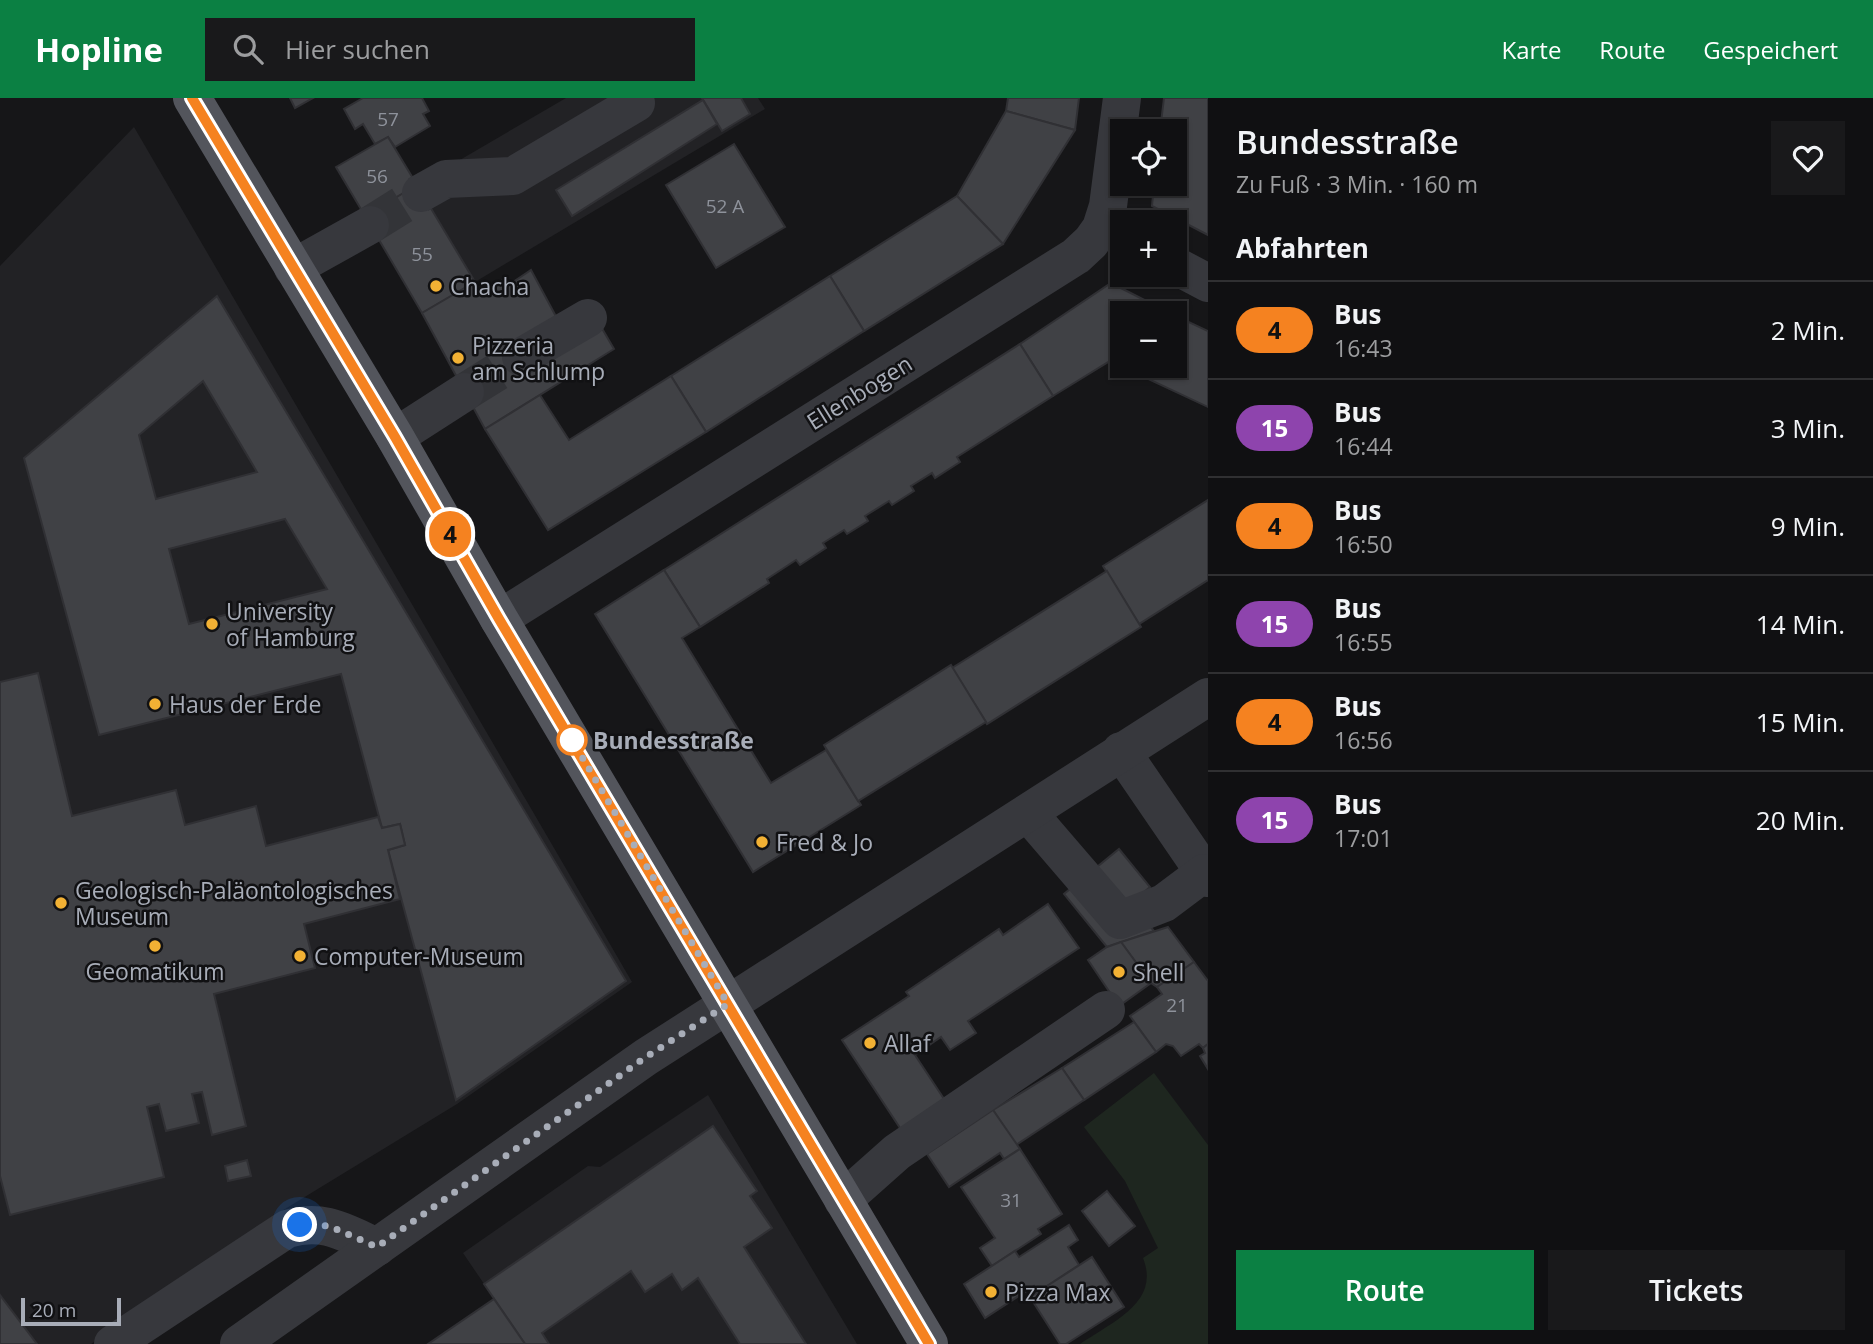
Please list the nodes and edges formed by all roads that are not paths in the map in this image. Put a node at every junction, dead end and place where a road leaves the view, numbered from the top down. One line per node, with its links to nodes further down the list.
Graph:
1 (1122, 98): 5 (street, Ellenbogen)
2 (193, 99): 8 (main road)
3 (636, 103): 4 (street)
4 (421, 193)
5 (1110, 224)
6 (370, 225): 8 (street)
7 (1110, 233): 15 (street, Ellenbogen)
8 (293, 268): 14 (main road)
9 (1187, 272): 10 (street)
10 (1208, 283)
11 (587, 318): 12 (street)
12 (521, 357)
13 (465, 392): 14 (street)
14 (395, 437): 15 (main road)
15 (499, 619): 20 (main road)
16 (1208, 697): 17 (street)
17 (1121, 751): 18 (street); 19 (street)
18 (1028, 813): 19 (street); 20 (street)
19 (1206, 875)
20 (728, 1004): 22 (main road); 23 (street)
21 (1106, 1010): 22 (street)
22 (843, 1200): 26 (main road)
23 (377, 1247): 24 (street); 25 (street)
24 (113, 1344)
25 (239, 1344)
26 (929, 1344)

